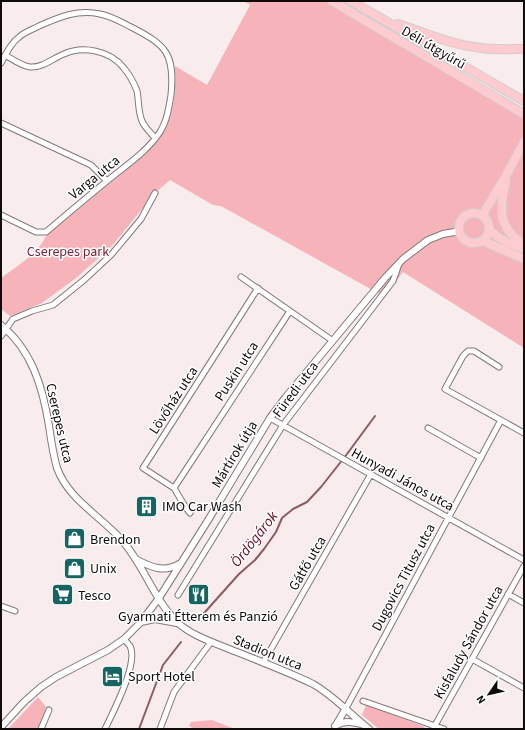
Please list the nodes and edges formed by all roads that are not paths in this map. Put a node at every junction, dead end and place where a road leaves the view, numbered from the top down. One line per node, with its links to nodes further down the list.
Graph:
1 (332, 1): 10 (main road, Déli útgyűrű)
2 (351, 1): 3 (main road, Déli útgyűrű)
3 (379, 17): 5 (main road); 9 (main road, Déli útgyűrű)
4 (524, 43): 5 (main road)
5 (509, 49): 6 (main road)
6 (524, 49)
7 (5, 55): 8 (street, Varga utca); 12 (street); 12 (street, Varga utca)
8 (1, 63)
9 (524, 101)
10 (524, 114)
11 (1, 123): 15 (street)
12 (155, 138): 15 (street, Varga utca)
13 (524, 142): 14 (main road)
14 (508, 172): 18 (main road); 22 (main road)
15 (107, 181): 17 (street, Varga utca)
16 (155, 193): 29 (street)
17 (1, 215)
18 (482, 216): 19 (main road); 20 (main road)
19 (489, 229): 21 (main road); 23 (main road)
20 (460, 231): 21 (main road); 25 (street, Mártírok útja)
21 (483, 241): 24 (main road)
22 (524, 245)
23 (524, 249)
24 (524, 259)
25 (399, 264): 31 (street, Mártírok útja); 35 (street, Füredi utca)
26 (241, 277): 27 (street)
27 (258, 288): 28 (street); 40 (street, Lövőház utca)
28 (290, 311): 31 (street); 40 (street, Puskin utca)
29 (4, 327): 30 (street); 43 (street, Cserepes utca)
30 (1, 336)
31 (333, 341): 33 (street, Mártírok útja)
32 (499, 367): 34 (street)
33 (270, 418): 35 (street, Hunyadi János utca); 45 (street, Mártírok útja)
34 (501, 420): 37 (street); 38 (street, Dugovics Titusz utca)
35 (283, 425): 39 (street, Hunyadi János utca); 48 (street, Füredi utca)
36 (428, 428): 38 (street)
37 (524, 433)
38 (481, 458): 42 (street, Dugovics Titusz utca)
39 (371, 474): 42 (street, Hunyadi János utca); 58 (street, Gátfő utca)
40 (174, 488): 41 (street, Lövőház utca)
41 (190, 512)
42 (448, 518): 44 (street, Hunyadi János utca); 61 (street, Dugovics Titusz utca)
43 (136, 559): 45 (street); 49 (street, Cserepes utca)
44 (524, 560)
45 (181, 563): 49 (street, Mártírok útja)
46 (524, 566): 47 (street, Kisfaludy Sándor utca)
47 (508, 594): 50 (street); 57 (street, Kisfaludy Sándor utca)
48 (178, 595)
49 (159, 598): 53 (street, Mártírok útja); 54 (street, Stadion utca)
50 (524, 603)
51 (1, 606): 52 (street)
52 (15, 611)
53 (141, 622): 54 (street); 55 (street, Mártírok útja)
54 (177, 623): 56 (street, Stadion utca)
55 (124, 639): 63 (street, Mártírok útja); 68 (street)
56 (211, 642): 58 (street, Stadion utca); 69 (street)
57 (472, 659): 59 (street); 64 (street, Kisfaludy Sándor utca)
58 (263, 663): 61 (street, Stadion utca)
59 (524, 688)
60 (363, 701): 64 (street)
61 (346, 708): 65 (street); 66 (street, Stadion utca)
62 (49, 710): 67 (street)
63 (1, 727)
64 (434, 727): 70 (street)
65 (334, 728): 66 (street)
66 (368, 728)
67 (41, 729)
68 (105, 729)
69 (160, 729)
70 (444, 729)

